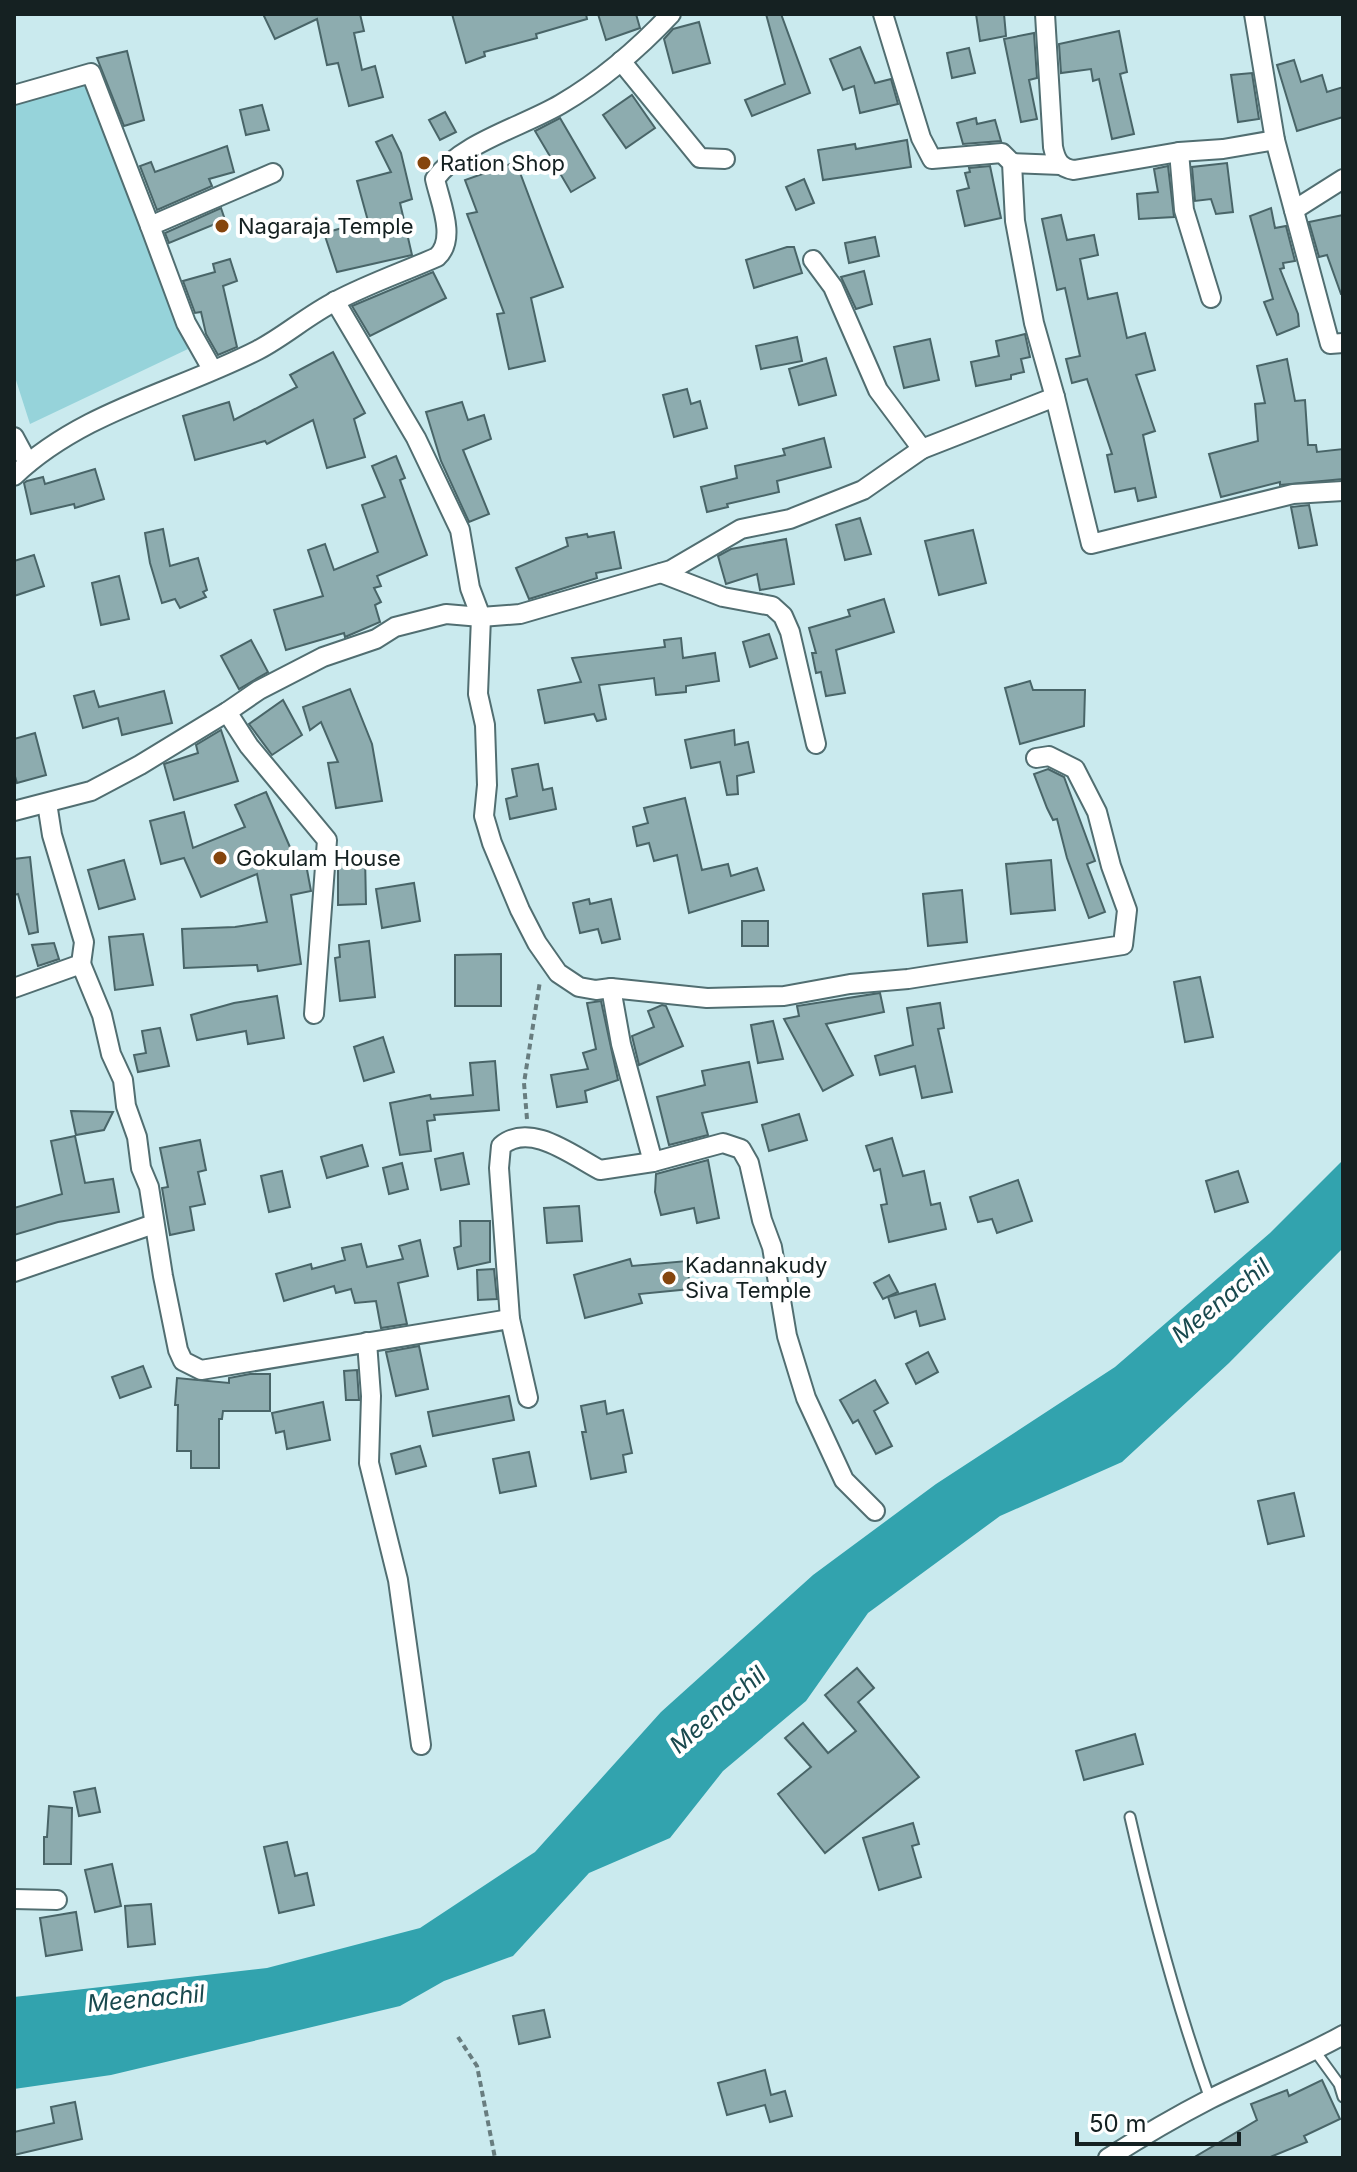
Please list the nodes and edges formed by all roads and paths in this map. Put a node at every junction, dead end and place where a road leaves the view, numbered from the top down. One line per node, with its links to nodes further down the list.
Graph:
1 (671, 14): 5 (street)
2 (883, 14): 10 (street)
3 (1045, 14): 11 (street)
4 (1254, 14): 7 (street)
5 (621, 61): 9 (street); 18 (street)
6 (14, 95): 15 (street)
7 (1275, 140): 8 (street); 14 (street)
8 (1179, 152): 11 (street); 17 (street)
9 (725, 159)
10 (1012, 163): 11 (street); 21 (street)
11 (1061, 165)
12 (273, 173): 15 (street)
13 (1343, 179): 14 (street)
14 (1294, 210): 19 (street)
15 (150, 226): 20 (street)
16 (813, 260): 23 (street)
17 (1211, 298)
18 (335, 301): 20 (street); 27 (street)
19 (1343, 343)
20 (212, 369): 24 (street)
21 (1055, 397): 23 (street); 25 (street)
22 (14, 437): 24 (street)
23 (922, 449): 26 (street)
24 (21, 470)
25 (1343, 491)
26 (661, 573): 27 (street); 29 (street)
27 (481, 617): 28 (street); 33 (street)
28 (227, 712): 31 (street); 37 (street)
29 (816, 744)
30 (1036, 758): 36 (street)
31 (47, 803): 32 (street); 34 (street)
32 (14, 811)
33 (544, 952): 36 (street); 38 (path)
34 (81, 964): 35 (street); 40 (street)
35 (14, 988)
36 (611, 988): 39 (street)
37 (314, 1014)
38 (529, 1137): 39 (street); 42 (street)
39 (653, 1162): 45 (street)
40 (154, 1224): 41 (street); 43 (street)
41 (14, 1272)
42 (510, 1319): 43 (street); 44 (street)
43 (367, 1342): 46 (street)
44 (528, 1398)
45 (875, 1511)
46 (421, 1745)
47 (1130, 1817): 54 (lane)
48 (14, 1899): 49 (street)
49 (57, 1900)
50 (1343, 2035): 52 (street)
51 (458, 2037): 55 (path)
52 (1315, 2051): 53 (lane); 54 (street)
53 (1343, 2097)
54 (1210, 2099): 56 (street)
55 (495, 2158)
56 (1108, 2158)

